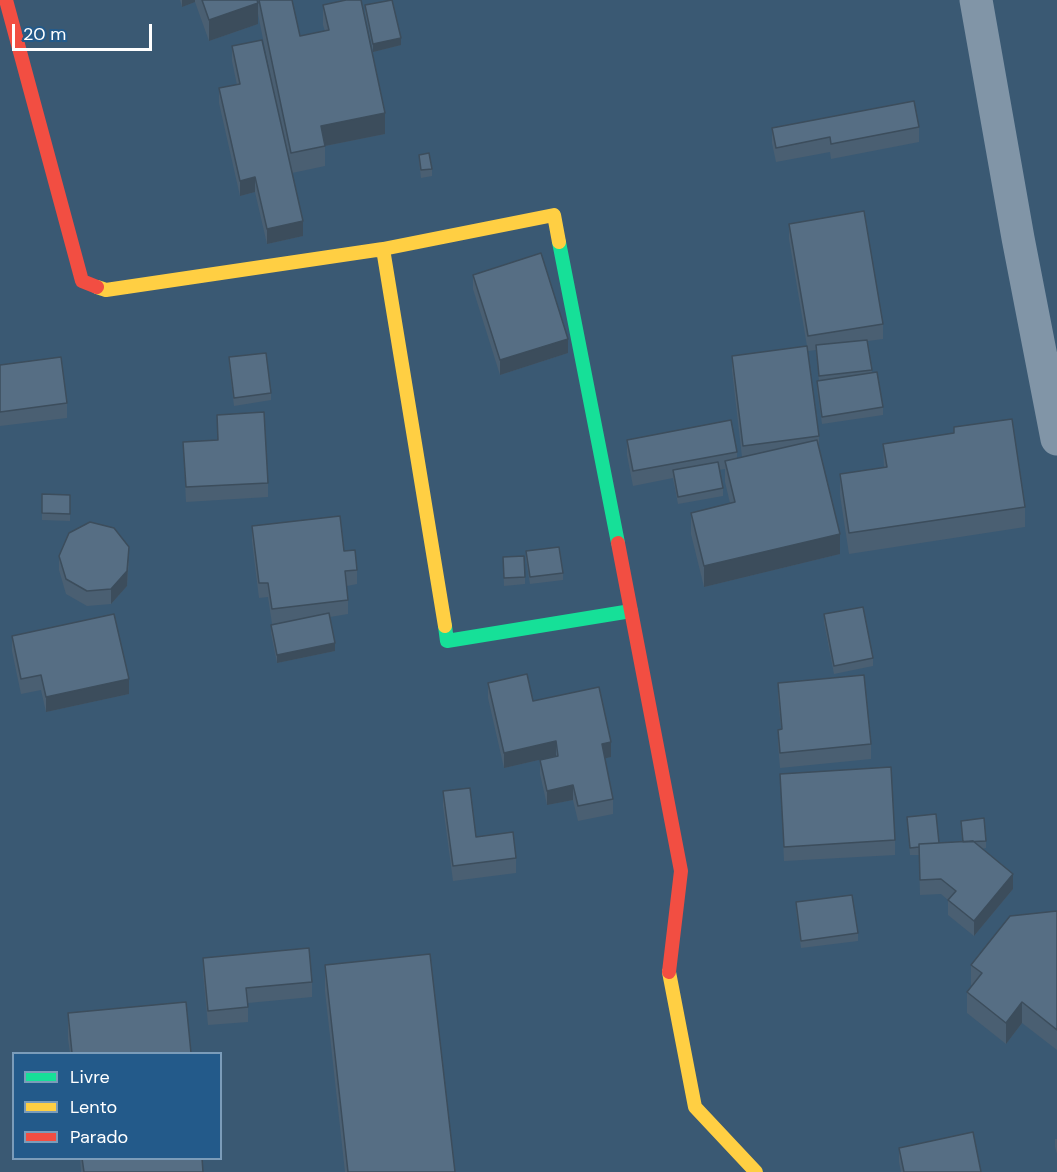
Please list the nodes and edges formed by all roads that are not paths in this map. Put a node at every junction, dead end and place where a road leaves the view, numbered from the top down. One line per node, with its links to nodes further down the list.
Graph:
1 (6, 0): 3 (street)
2 (976, 0): 4 (street)
3 (383, 249): 5 (street); 5 (street)
4 (1057, 439)
5 (631, 610): 6 (street)
6 (756, 1172)

